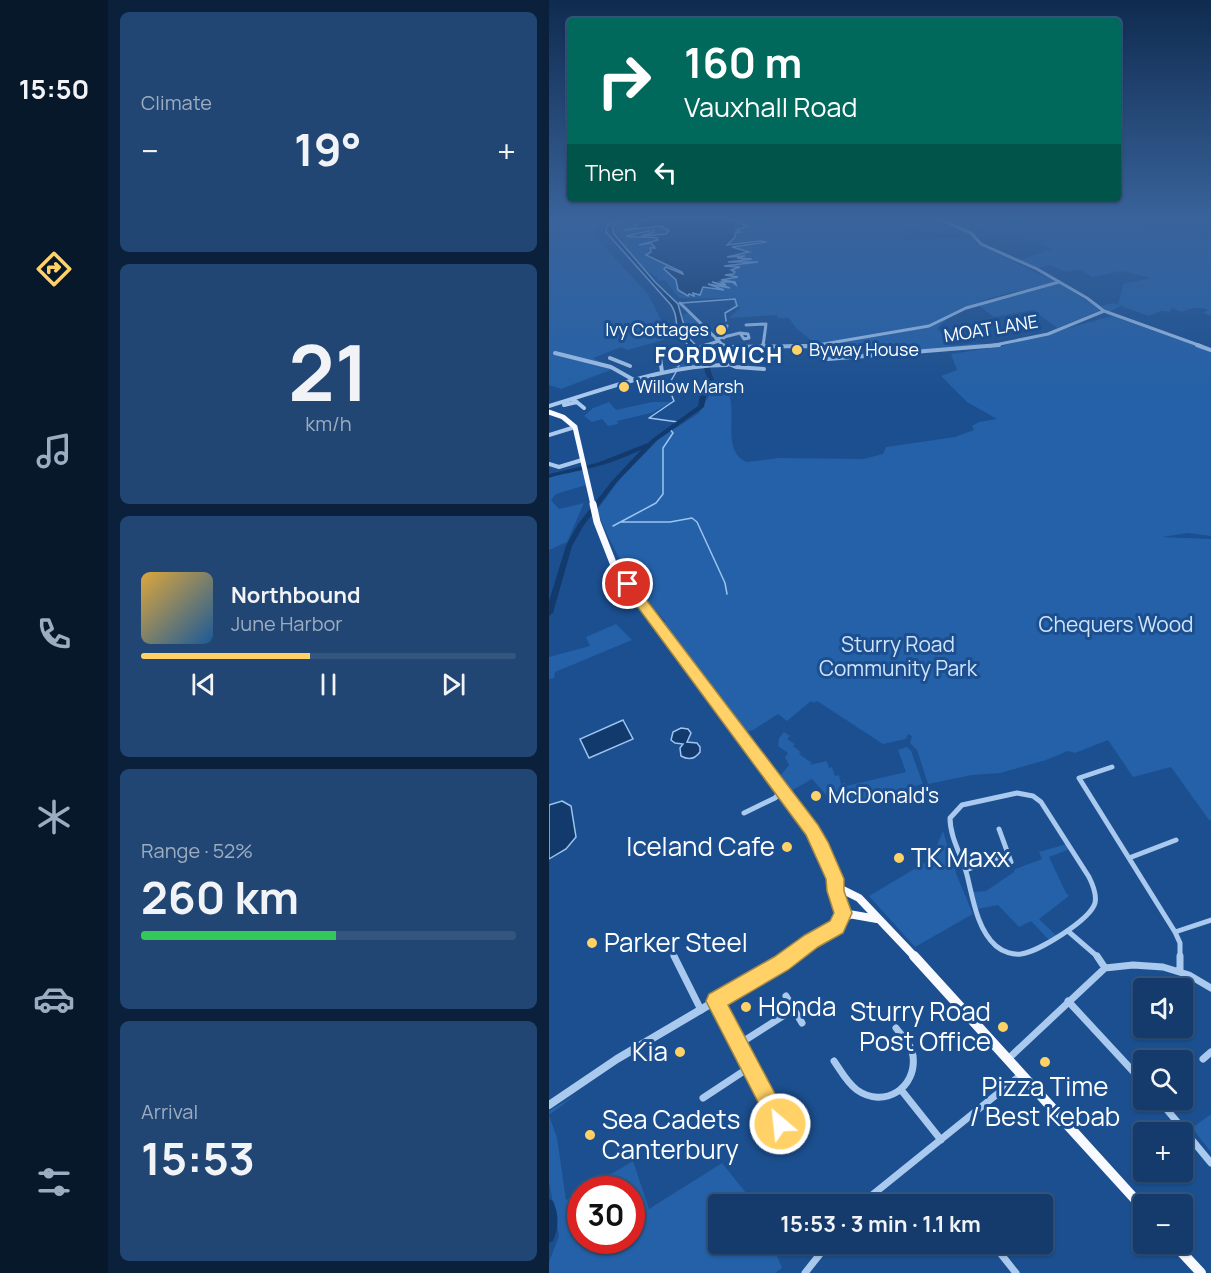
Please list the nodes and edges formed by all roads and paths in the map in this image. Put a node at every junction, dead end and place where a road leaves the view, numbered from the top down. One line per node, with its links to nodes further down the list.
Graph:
1 (1053, 278): 2 (street)
2 (1059, 282): 4 (street); 10 (street)
3 (680, 303): 9 (street)
4 (1104, 311): 10 (street, MOAT LANE); 15 (street)
5 (746, 325): 13 (street)
6 (727, 326): 8 (street)
7 (740, 333): 8 (street)
8 (725, 338): 9 (street)
9 (717, 340): 11 (street); 12 (street)
10 (812, 346): 13 (street)
11 (701, 347)
12 (726, 348): 13 (street); 19 (street)
13 (763, 348)
14 (655, 350): 23 (street)
15 (1211, 350)
16 (555, 353): 21 (street)
17 (619, 356): 18 (street)
18 (622, 362): 20 (street); 21 (street)
19 (729, 364): 22 (street); 23 (street)
20 (630, 366)
21 (611, 367): 24 (street)
22 (764, 369)
23 (662, 372): 24 (street)
24 (634, 380): 25 (street)
25 (575, 400): 26 (street); 27 (street); 28 (street)
26 (551, 405): 30 (street)
27 (564, 405)
28 (584, 408)
29 (549, 412): 30 (highway)
30 (563, 417): 31 (highway)
31 (575, 427): 32 (street); 33 (highway)
32 (549, 435)
33 (582, 462): 34 (street); 36 (highway)
34 (549, 464)
35 (1112, 767): 42 (street)
36 (785, 794): 37 (street); 37 (street); 45 (highway)
37 (775, 798): 38 (street)
38 (744, 813)
39 (999, 829): 41 (street)
40 (1176, 840): 42 (street)
41 (1008, 854): 43 (street); 44 (street)
42 (1129, 858): 52 (street)
43 (1011, 862)
44 (966, 870): 51 (street); 51 (street)
45 (835, 879): 46 (highway); 48 (highway)
46 (849, 895): 47 (highway); 48 (highway)
47 (862, 901): 48 (highway); 49 (highway)
48 (847, 912): 49 (highway); 58 (street)
49 (880, 920): 66 (highway)
50 (1211, 920): 52 (street)
51 (1069, 932): 54 (street)
52 (1175, 932): 55 (street)
53 (667, 942): 61 (street)
54 (1105, 968): 55 (street); 59 (street)
55 (1180, 971): 56 (street)
56 (1211, 988)
57 (786, 996): 60 (street)
58 (716, 1001): 61 (street); 64 (street)
59 (1068, 1001): 66 (street); 70 (street)
60 (794, 1009): 62 (street); 64 (street)
61 (701, 1010): 74 (street)
62 (802, 1023)
63 (896, 1028): 72 (street)
64 (739, 1044): 69 (street)
65 (1211, 1053): 67 (street)
66 (1008, 1059): 71 (highway)
67 (1203, 1059)
68 (834, 1060): 72 (street)
69 (750, 1067): 73 (street); 77 (street)
70 (1133, 1071)
71 (1022, 1074): 76 (street); 80 (highway)
72 (902, 1091): 76 (street)
73 (702, 1098)
74 (549, 1105)
75 (1167, 1110): 78 (street)
76 (941, 1140): 79 (street)
77 (792, 1145)
78 (1211, 1163)
79 (874, 1194)
80 (1133, 1197)
81 (820, 1254): 84 (street)
82 (1001, 1254): 85 (street)
83 (1184, 1254): 86 (highway)
84 (805, 1273)
85 (1015, 1273)
86 (1201, 1273)

